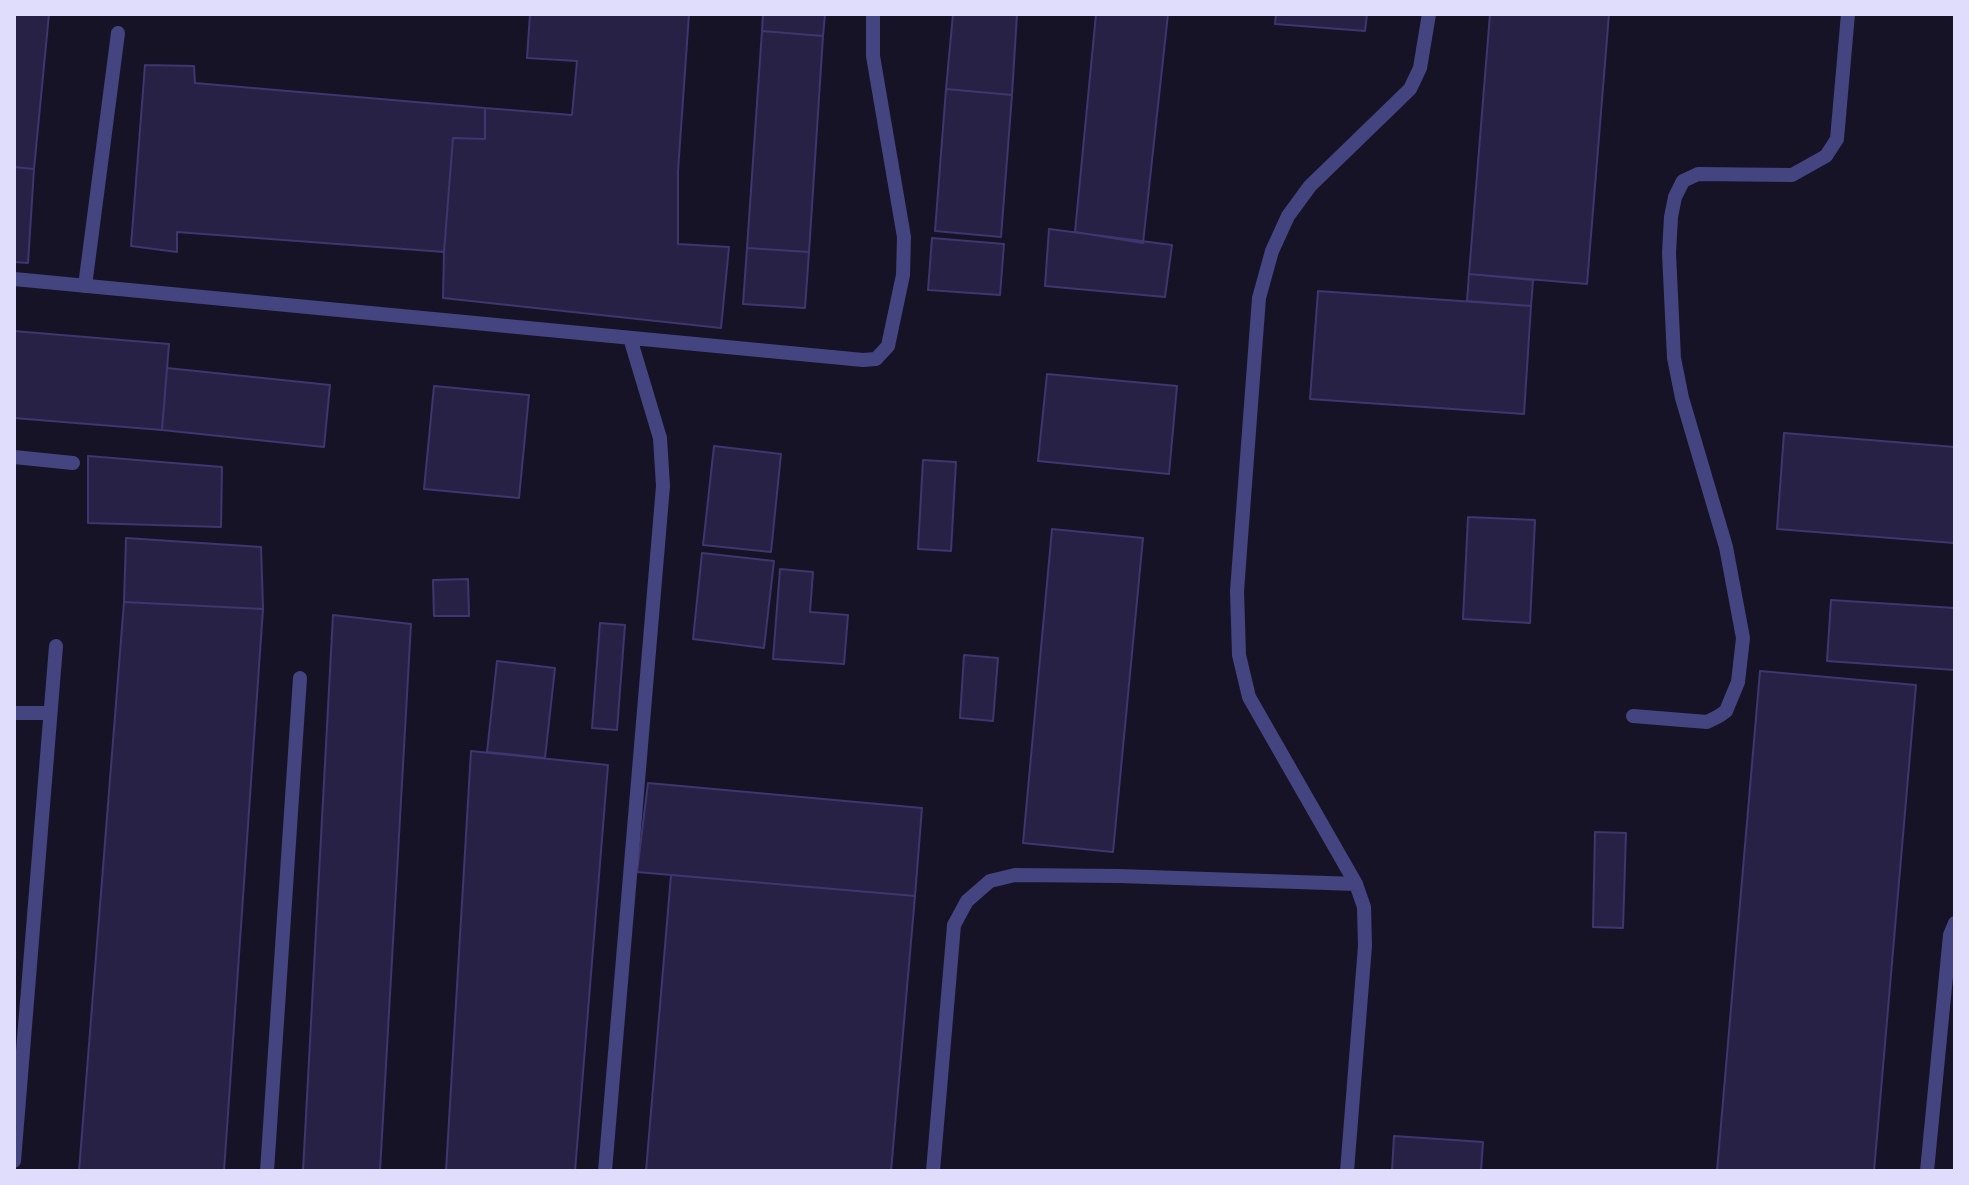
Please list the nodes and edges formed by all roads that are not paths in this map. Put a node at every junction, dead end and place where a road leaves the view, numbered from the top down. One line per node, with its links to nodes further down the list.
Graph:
1 (873, 14): 7 (lane)
2 (1429, 14): 15 (lane)
3 (1848, 14): 14 (lane)
4 (118, 33): 6 (lane)
5 (14, 279): 6 (lane)
6 (85, 286): 7 (lane)
7 (630, 338): 19 (lane)
8 (14, 457): 9 (lane)
9 (73, 463)
10 (56, 646): 13 (lane)
11 (300, 678): 18 (lane)
12 (14, 713): 13 (lane)
13 (50, 713): 17 (lane)
14 (1633, 716)
15 (1356, 884): 20 (lane); 21 (lane)
16 (1955, 923): 22 (lane)
17 (14, 1161)
18 (267, 1171)
19 (605, 1171)
20 (933, 1171)
21 (1347, 1171)
22 (1927, 1171)

